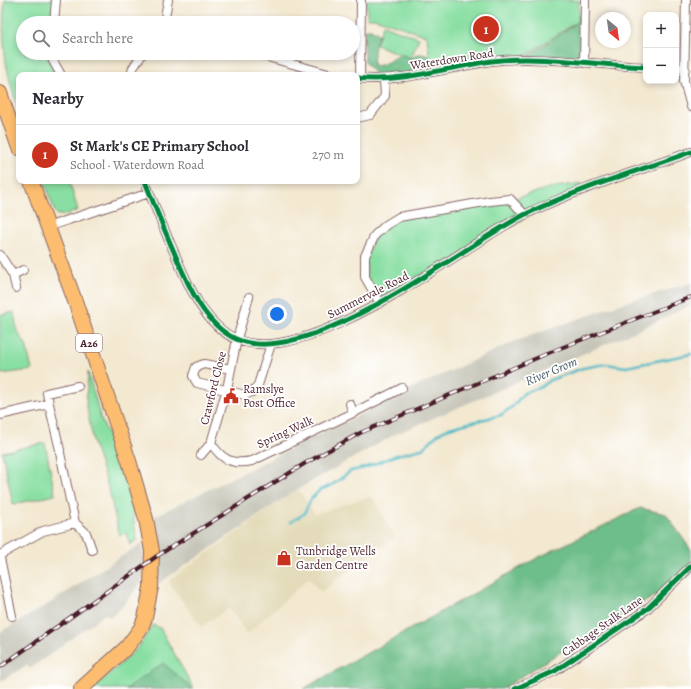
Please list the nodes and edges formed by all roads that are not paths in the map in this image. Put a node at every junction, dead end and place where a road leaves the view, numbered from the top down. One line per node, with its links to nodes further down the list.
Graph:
1 (56, 0): 6 (street)
2 (168, 0): 7 (street)
3 (362, 0): 8 (street)
4 (585, 0): 13 (street)
5 (686, 0): 15 (street)
6 (55, 16)
7 (165, 16)
8 (360, 52)
9 (53, 60): 16 (street)
10 (138, 60): 17 (street)
11 (278, 60): 18 (street)
12 (360, 60): 19 (street)
13 (584, 63): 14 (street, Waterdown Road); 21 (street, Waterdown Road)
14 (643, 67)
15 (680, 68): 23 (street)
16 (59, 72)
17 (132, 72)
18 (321, 72)
19 (359, 72)
20 (360, 78): 21 (street, Waterdown Road)
21 (384, 80): 24 (street)
22 (0, 93): 25 (highway)
23 (691, 107)
24 (360, 117)
25 (16, 139)
26 (691, 152): 30 (street, Summervale Road)
27 (32, 184): 31 (highway, A26)
28 (146, 184): 29 (street)
29 (149, 193): 31 (street); 38 (street)
30 (525, 215): 37 (street, Summervale Road); 37 (street, Summervale Road)
31 (47, 227): 57 (highway, A26)
32 (0, 255): 34 (street)
33 (23, 270): 34 (street)
34 (13, 275): 35 (street)
35 (16, 288)
36 (249, 297): 38 (street, Crawford Close)
37 (380, 303): 39 (street, Summervale Road)
38 (236, 339): 39 (street, Summervale Road); 40 (street, Crawford Close)
39 (271, 344): 43 (street)
40 (231, 369): 43 (street, Crawford Close); 43 (street)
41 (78, 386): 44 (street)
42 (402, 388): 46 (street, Spring Walk)
43 (227, 389): 48 (street, Crawford Close)
44 (49, 404): 47 (street); 51 (street)
45 (350, 404): 46 (street)
46 (353, 413): 50 (street, Spring Walk)
47 (0, 415)
48 (211, 443): 49 (street, Crawford Close); 50 (street, Crawford Close)
49 (201, 455)
50 (226, 459)
51 (75, 523): 52 (street); 53 (street)
52 (92, 550)
53 (0, 555)
54 (0, 558): 56 (street)
55 (691, 566): 58 (street, Cabbage Stalk Lane)
56 (12, 616)
57 (81, 689)
58 (515, 689)

